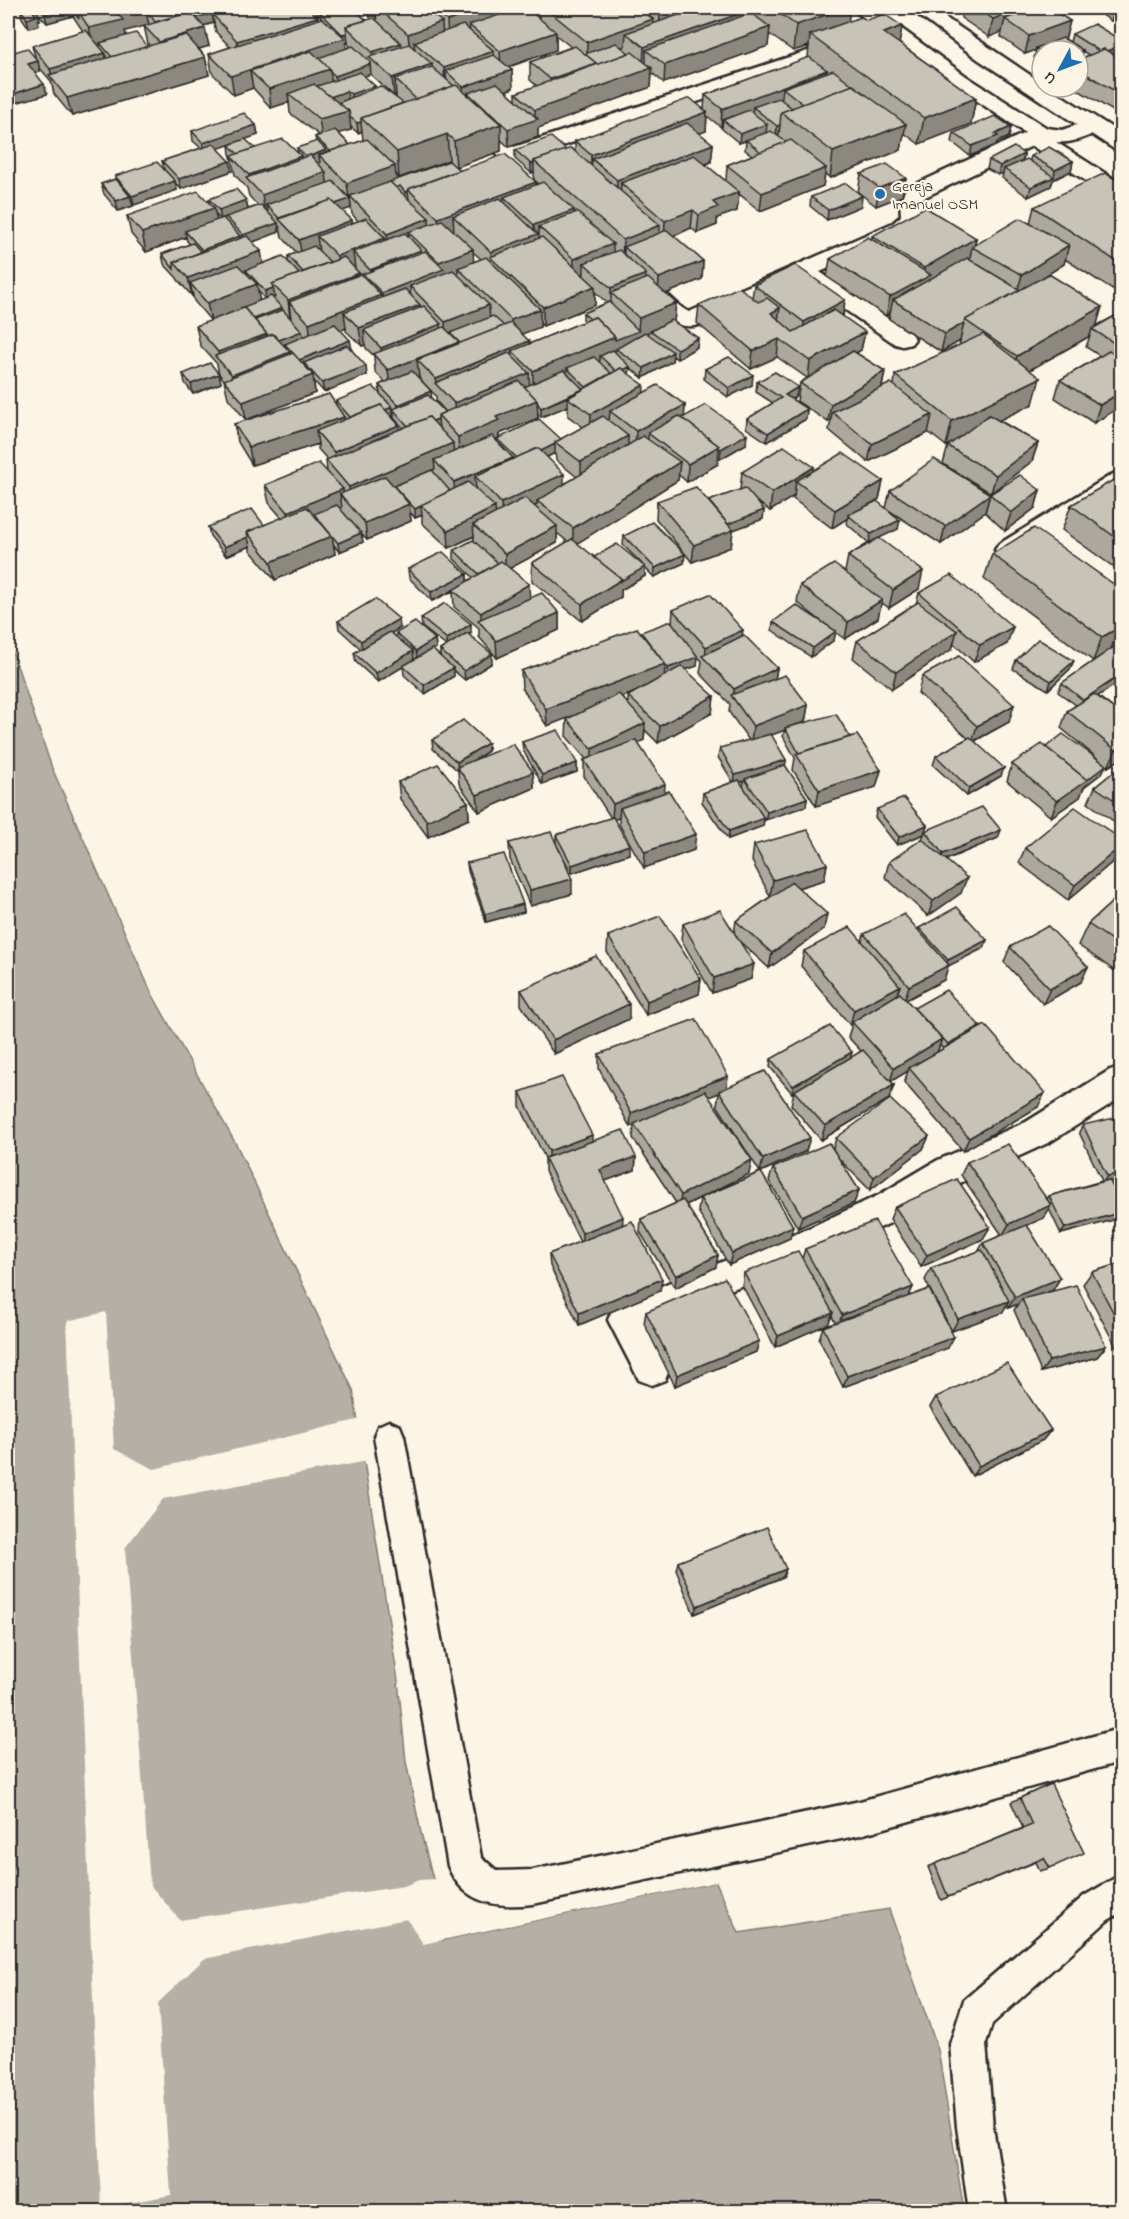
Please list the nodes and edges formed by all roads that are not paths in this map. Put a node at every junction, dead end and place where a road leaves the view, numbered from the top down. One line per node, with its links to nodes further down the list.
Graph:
1 (354, 8): 5 (street)
2 (861, 8): 4 (street)
3 (919, 8): 7 (street)
4 (887, 27): 8 (street); 10 (street)
5 (414, 58)
6 (458, 103): 10 (street)
7 (1091, 126): 8 (street); 9 (street)
8 (1037, 136): 11 (street); 14 (street)
9 (1122, 144)
10 (500, 159): 12 (street)
11 (1122, 194)
12 (588, 234)
13 (629, 272): 14 (street)
14 (806, 272): 15 (street)
15 (903, 339)
16 (1122, 480): 17 (street)
17 (1046, 527): 18 (street); 19 (street)
18 (1008, 550)
19 (1122, 585)
20 (1122, 1080): 21 (street)
21 (652, 1368)
22 (389, 1436): 23 (lane)
23 (1122, 1751)
24 (1122, 1891): 25 (lane)
25 (988, 2211)

